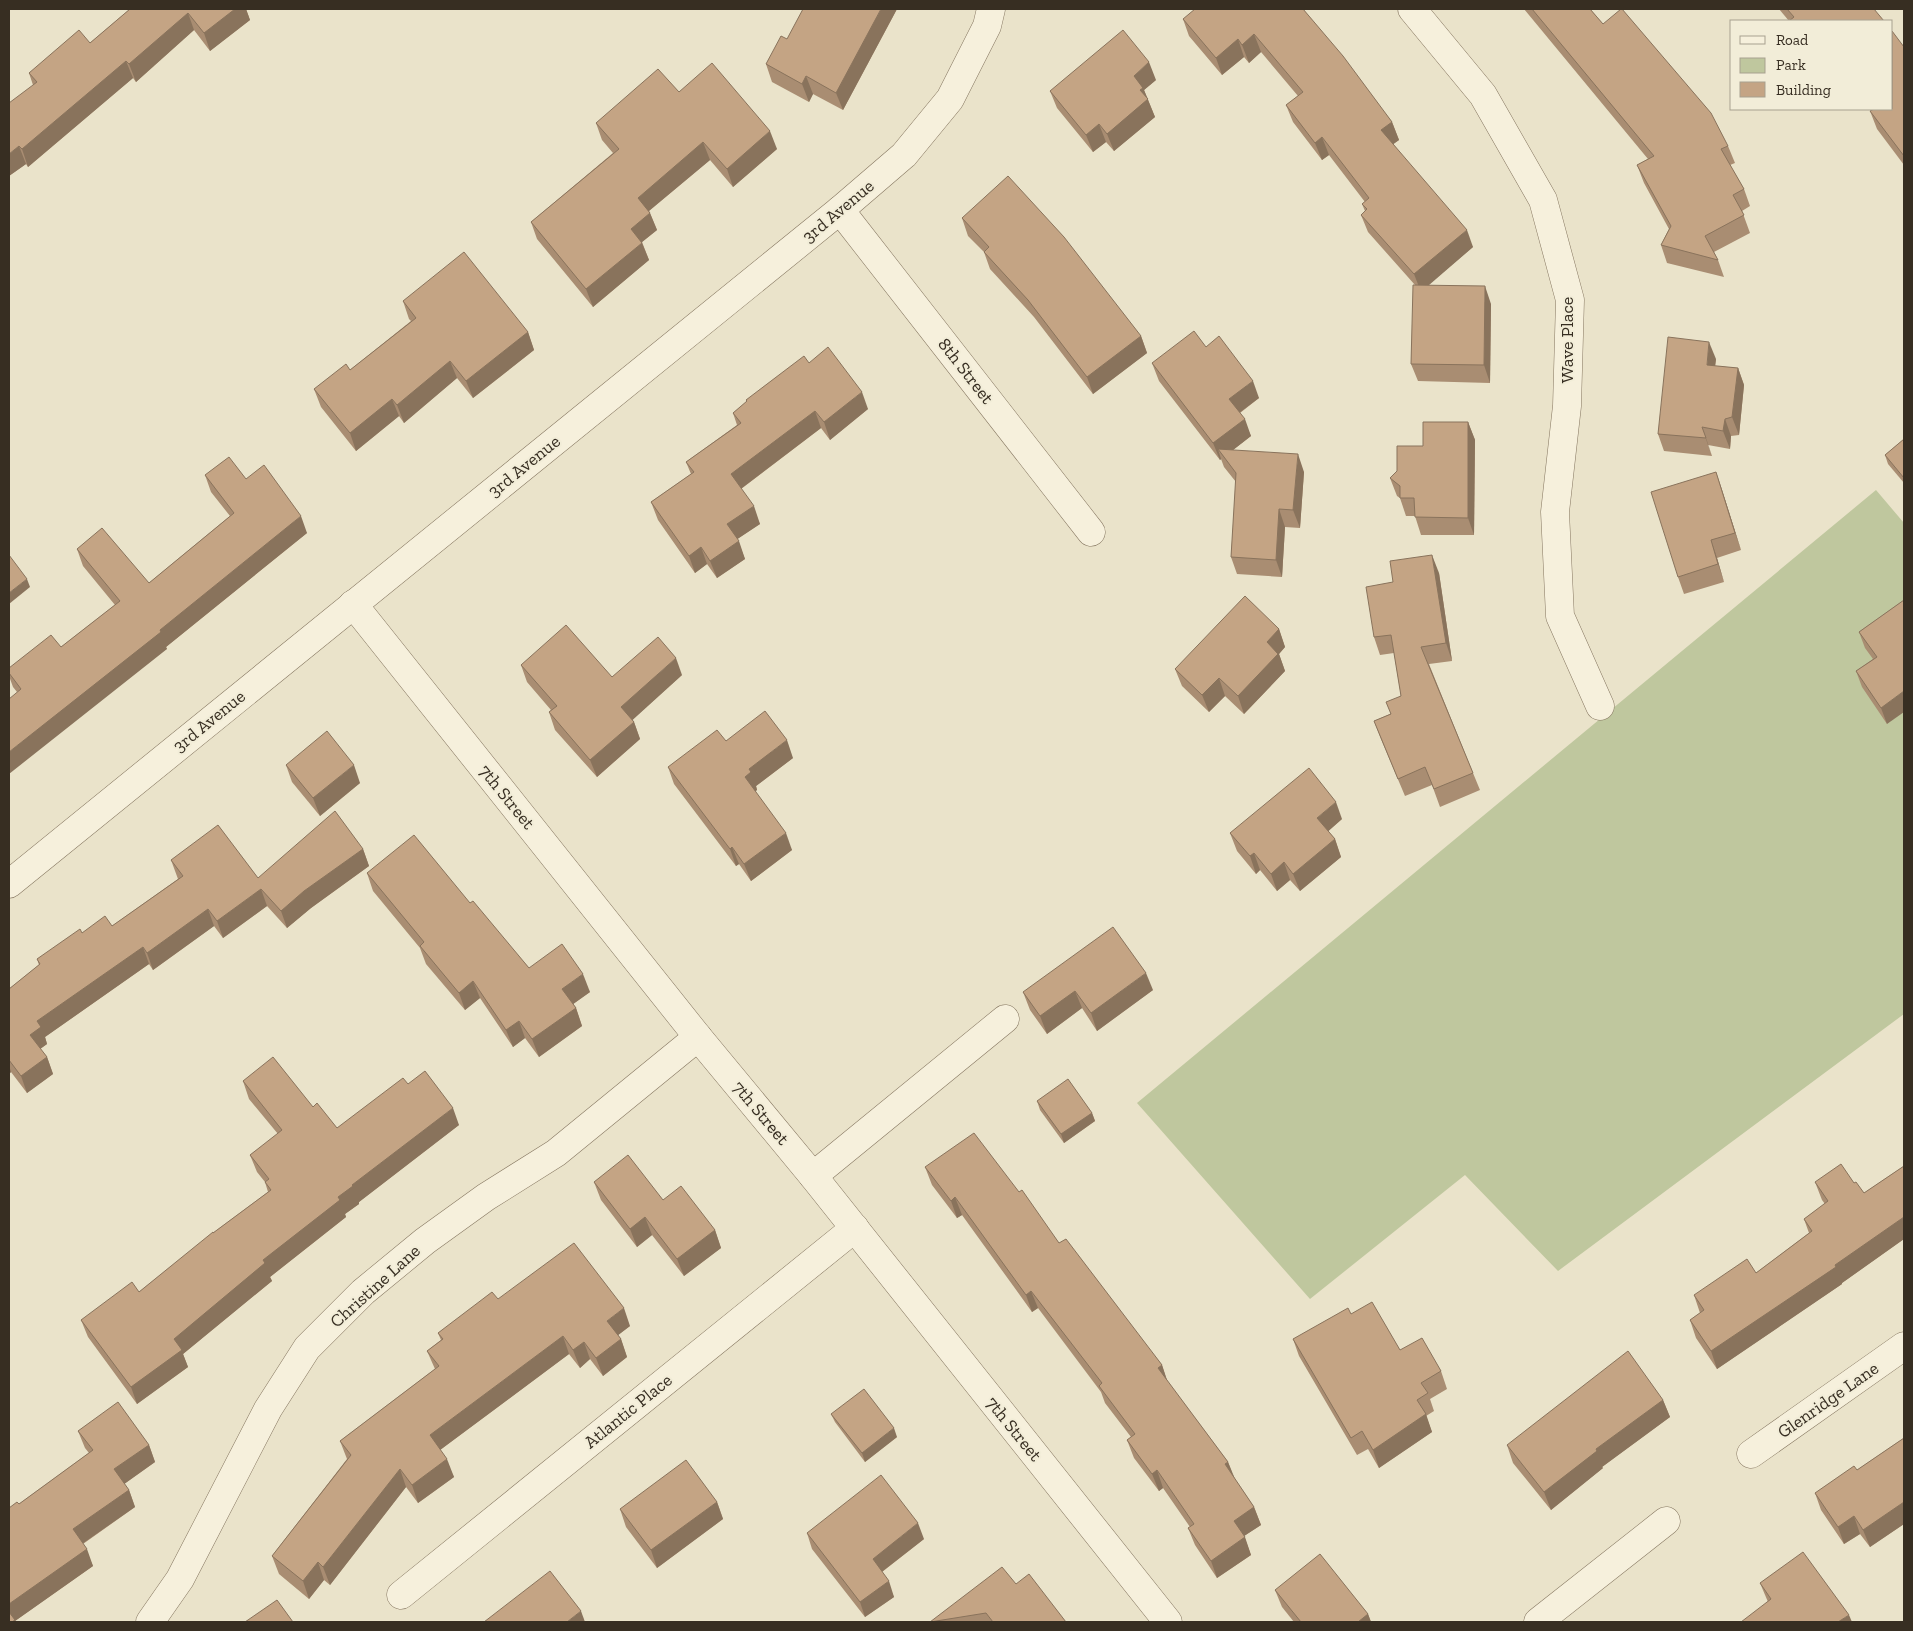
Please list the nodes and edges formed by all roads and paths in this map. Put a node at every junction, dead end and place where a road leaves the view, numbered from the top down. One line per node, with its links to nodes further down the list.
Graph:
1 (992, 9): 3 (street, 3rd Avenue)
2 (1412, 9): 6 (street, Wave Place)
3 (840, 210): 4 (street, 8th Street); 5 (street, 3rd Avenue)
4 (1092, 532)
5 (353, 604): 7 (street, 3rd Avenue); 9 (street, 7th Street)
6 (1600, 706)
7 (9, 884)
8 (1005, 1019): 10 (street)
9 (698, 1037): 10 (street, 7th Street); 16 (street, Christine Lane)
10 (813, 1176): 11 (street, 7th Street)
11 (855, 1228): 15 (street, Atlantic Place); 17 (street, 7th Street)
12 (1904, 1346): 13 (street, Glenridge Lane)
13 (1752, 1454)
14 (1666, 1521): 18 (street)
15 (402, 1595)
16 (150, 1622)
17 (1168, 1622)
18 (1538, 1622)

